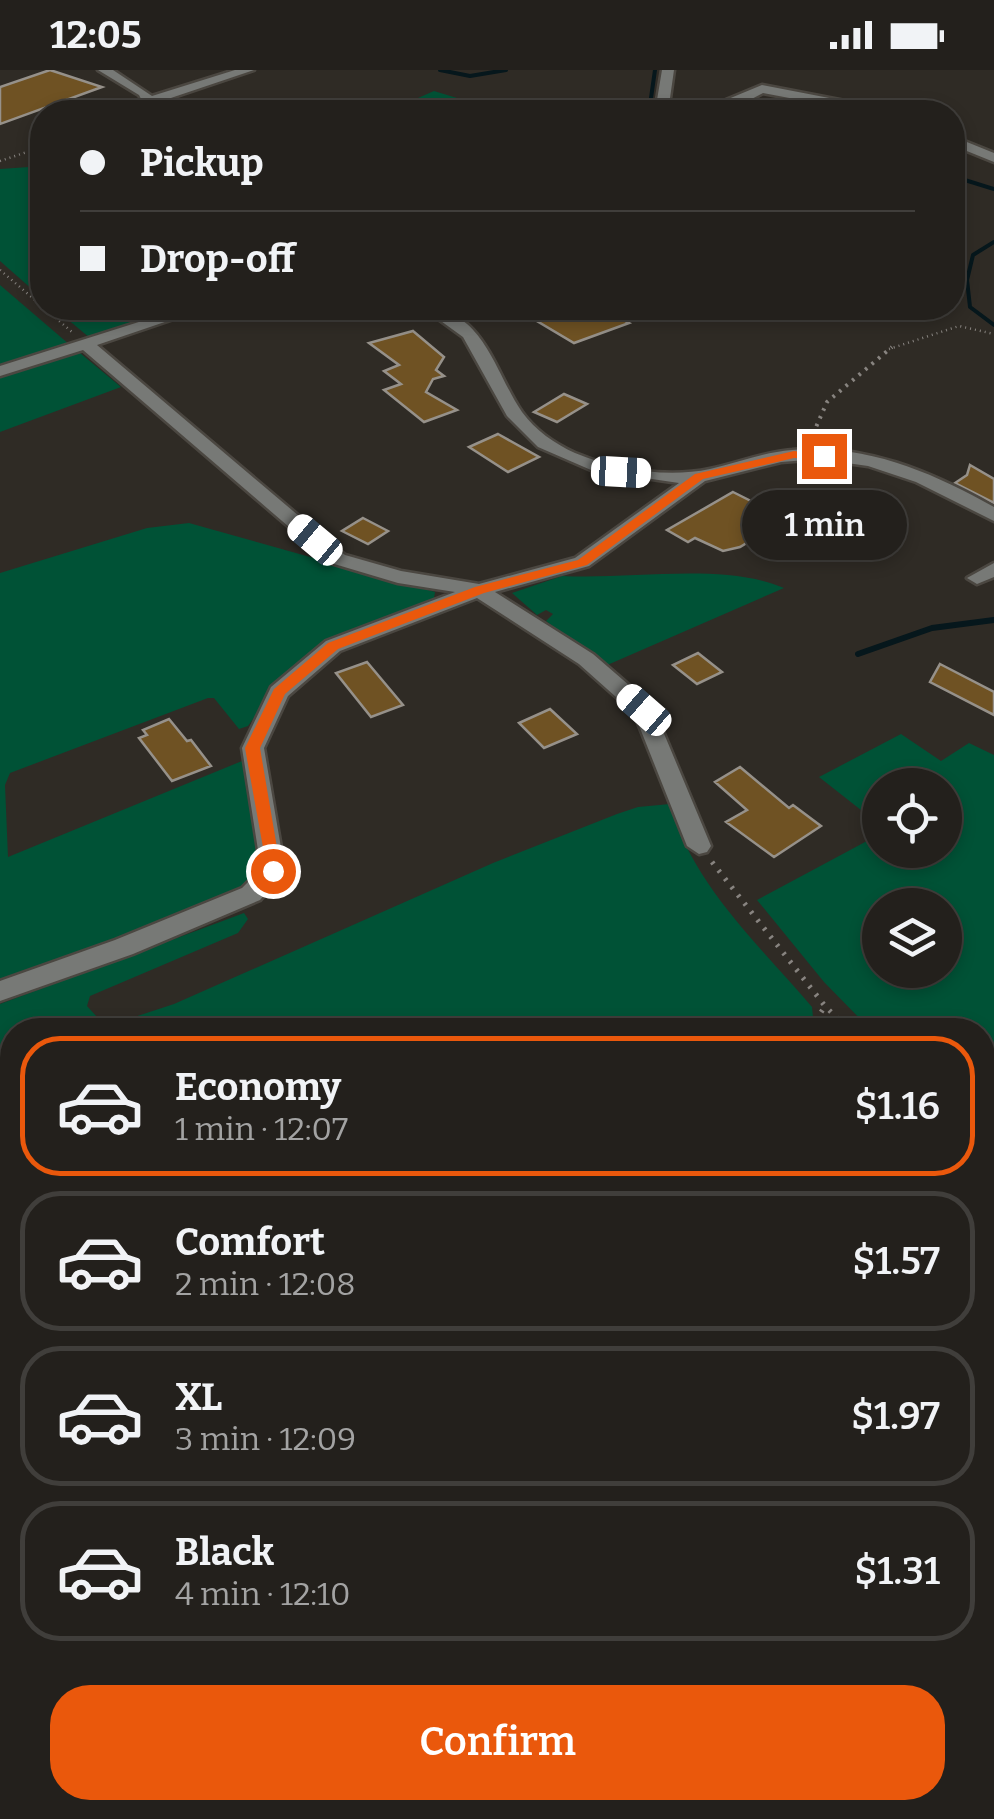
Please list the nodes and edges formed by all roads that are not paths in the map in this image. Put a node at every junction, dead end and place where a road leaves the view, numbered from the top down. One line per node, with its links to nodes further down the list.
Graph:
1 (104, 70): 4 (street)
2 (248, 70): 5 (street)
3 (668, 70): 6 (street)
4 (144, 100)
5 (168, 100)
6 (664, 100)
7 (738, 100): 8 (street)
8 (816, 100)
9 (965, 146): 10 (street)
10 (994, 158)
11 (162, 320): 13 (street)
12 (449, 320): 15 (street)
13 (87, 345): 14 (street); 17 (street)
14 (0, 371)
15 (699, 477): 16 (street); 17 (street)
16 (994, 516)
17 (479, 590): 18 (street); 19 (street)
18 (699, 846)
19 (0, 990)

